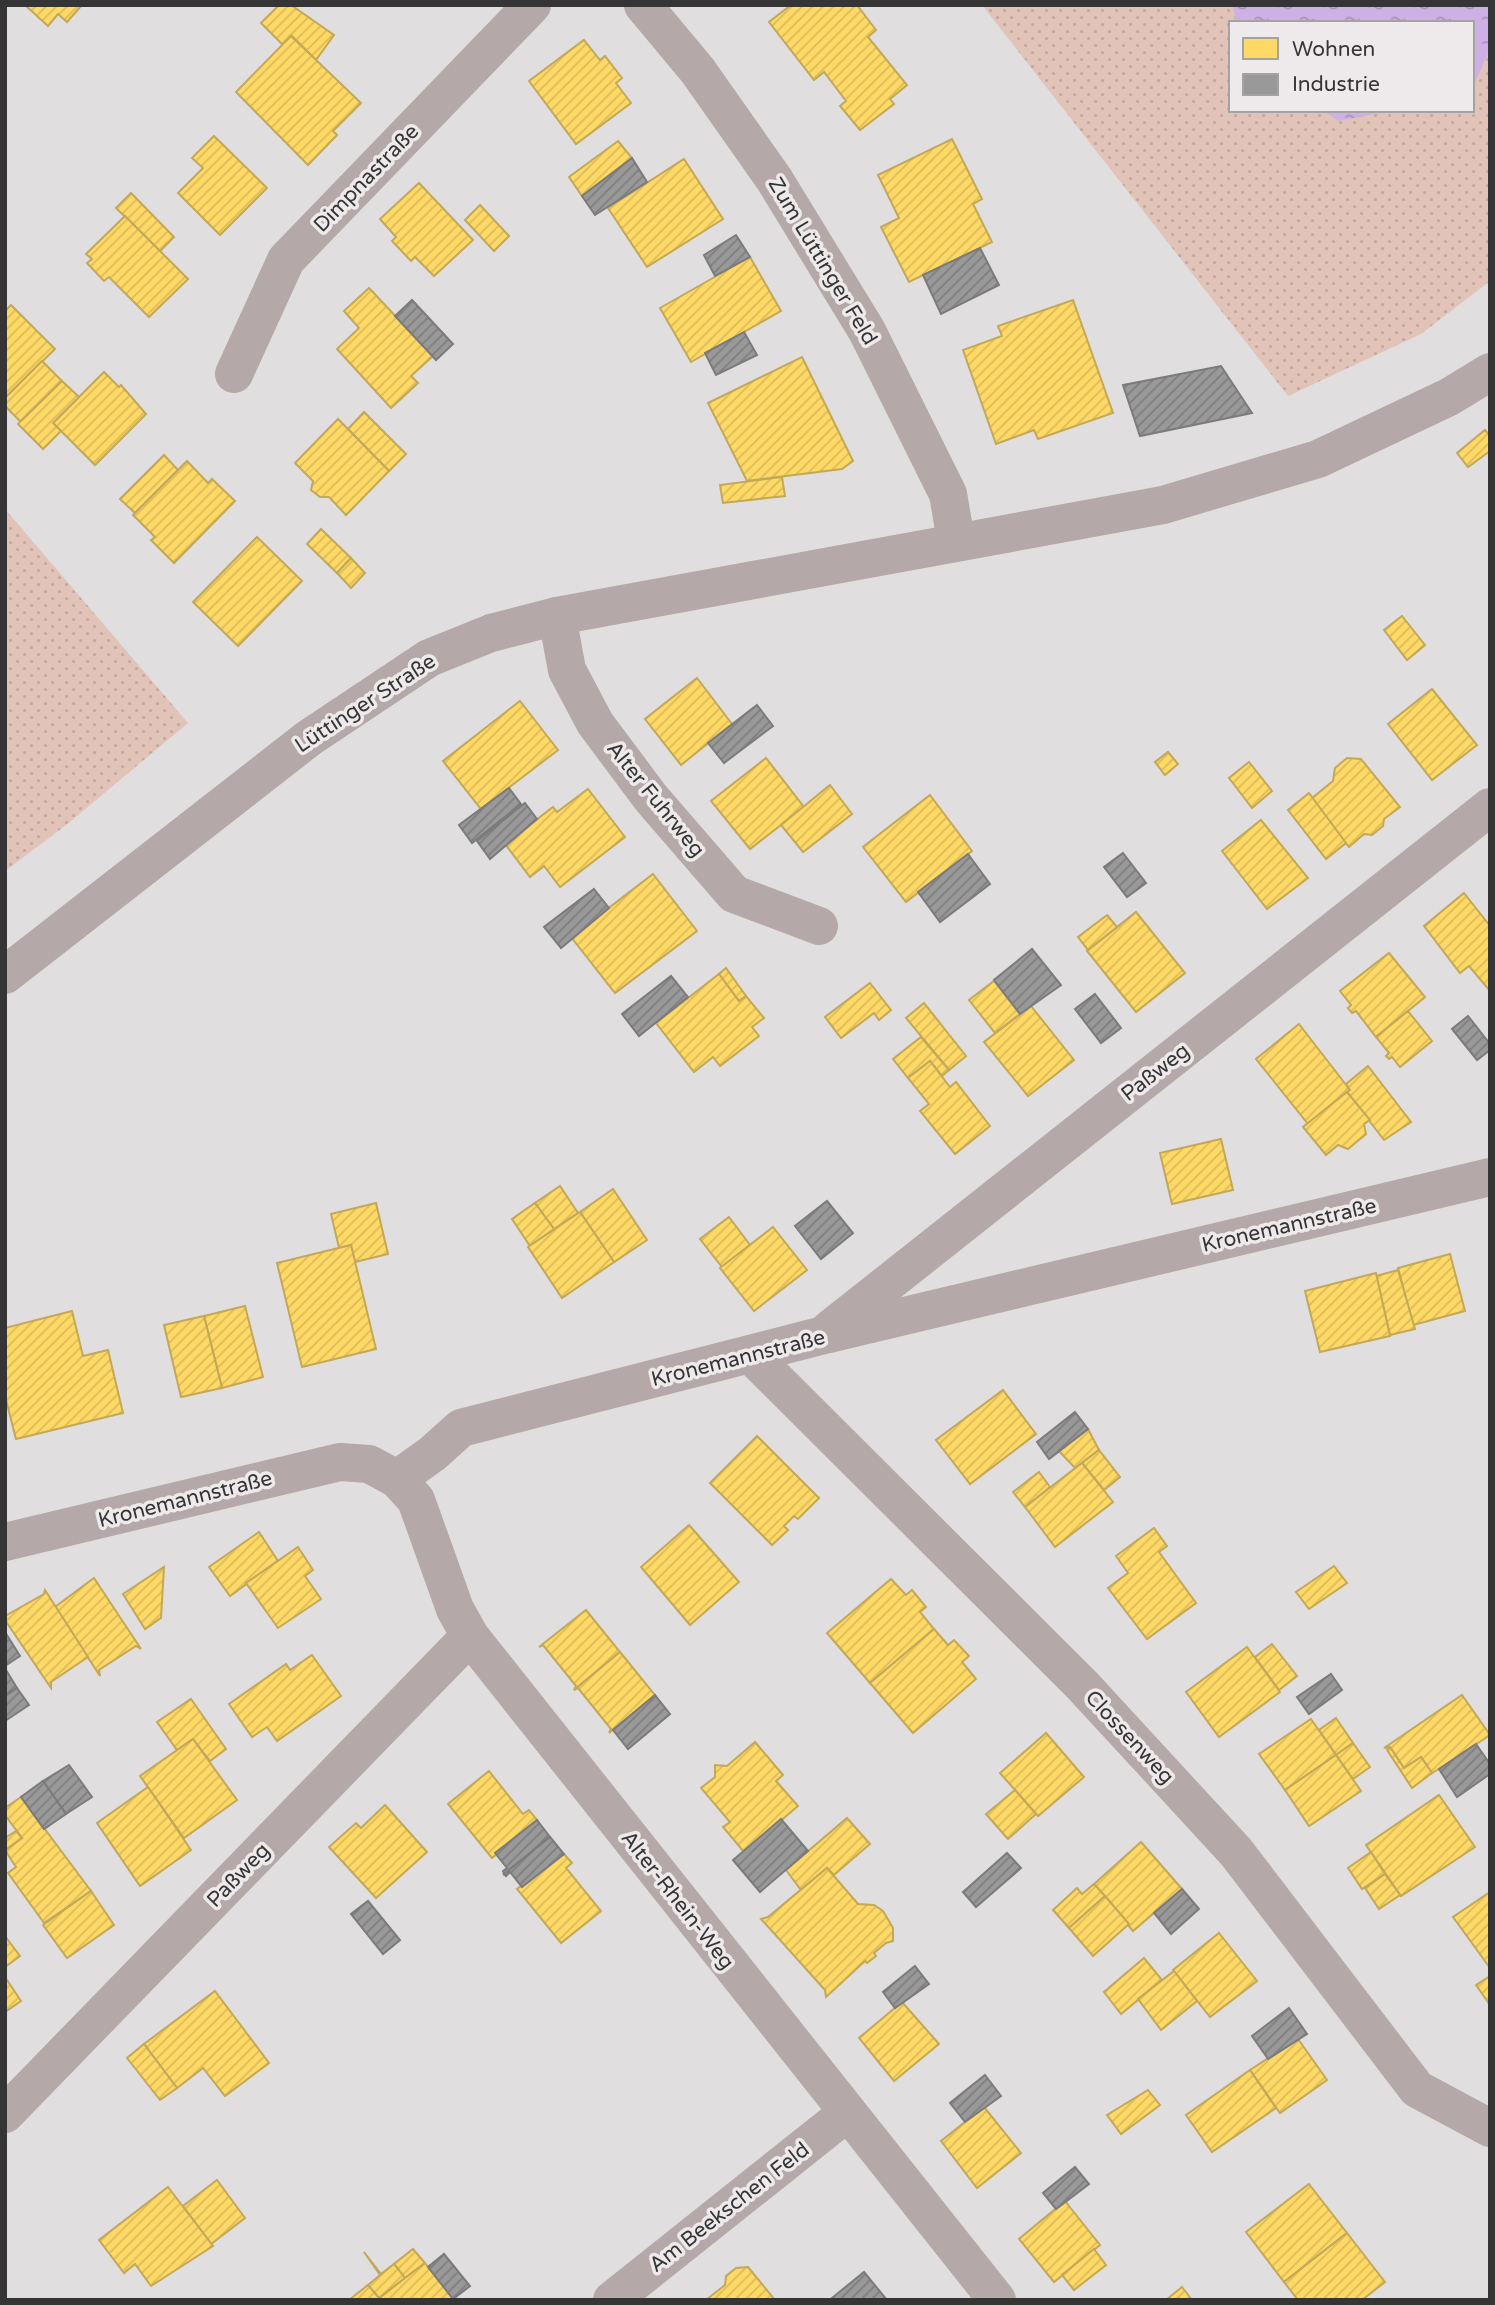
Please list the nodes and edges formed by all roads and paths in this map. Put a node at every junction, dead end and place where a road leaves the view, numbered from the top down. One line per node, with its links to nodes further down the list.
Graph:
1 (532, 5): 4 (street, Dimpnastraße)
2 (643, 5): 5 (street, Zum Lüttinger Feld)
3 (1490, 372): 5 (street, Lüttinger Straße)
4 (234, 374)
5 (956, 541): 6 (street, Lüttinger Straße)
6 (557, 616): 8 (street, Alter Fuhrweg); 9 (street, Lüttinger Straße)
7 (1490, 807): 11 (street, Paßweg)
8 (819, 926)
9 (5, 975)
10 (1490, 1177): 11 (street, Kronemannstraße)
11 (820, 1336): 12 (street, Kronemannstraße)
12 (751, 1355): 13 (street, Kronemannstraße); 18 (street, Clossenweg)
13 (397, 1479): 14 (street, Kronemannstraße); 15 (street, Alter-Rhein-Weg)
14 (5, 1542)
15 (470, 1636): 16 (street, Alter-Rhein-Weg); 17 (street, Paßweg)
16 (846, 2113): 19 (street, Am Beekschen Feld); 20 (street, Alter-Rhein-Weg)
17 (5, 2114)
18 (1490, 2128)
19 (611, 2300)
20 (997, 2300)

